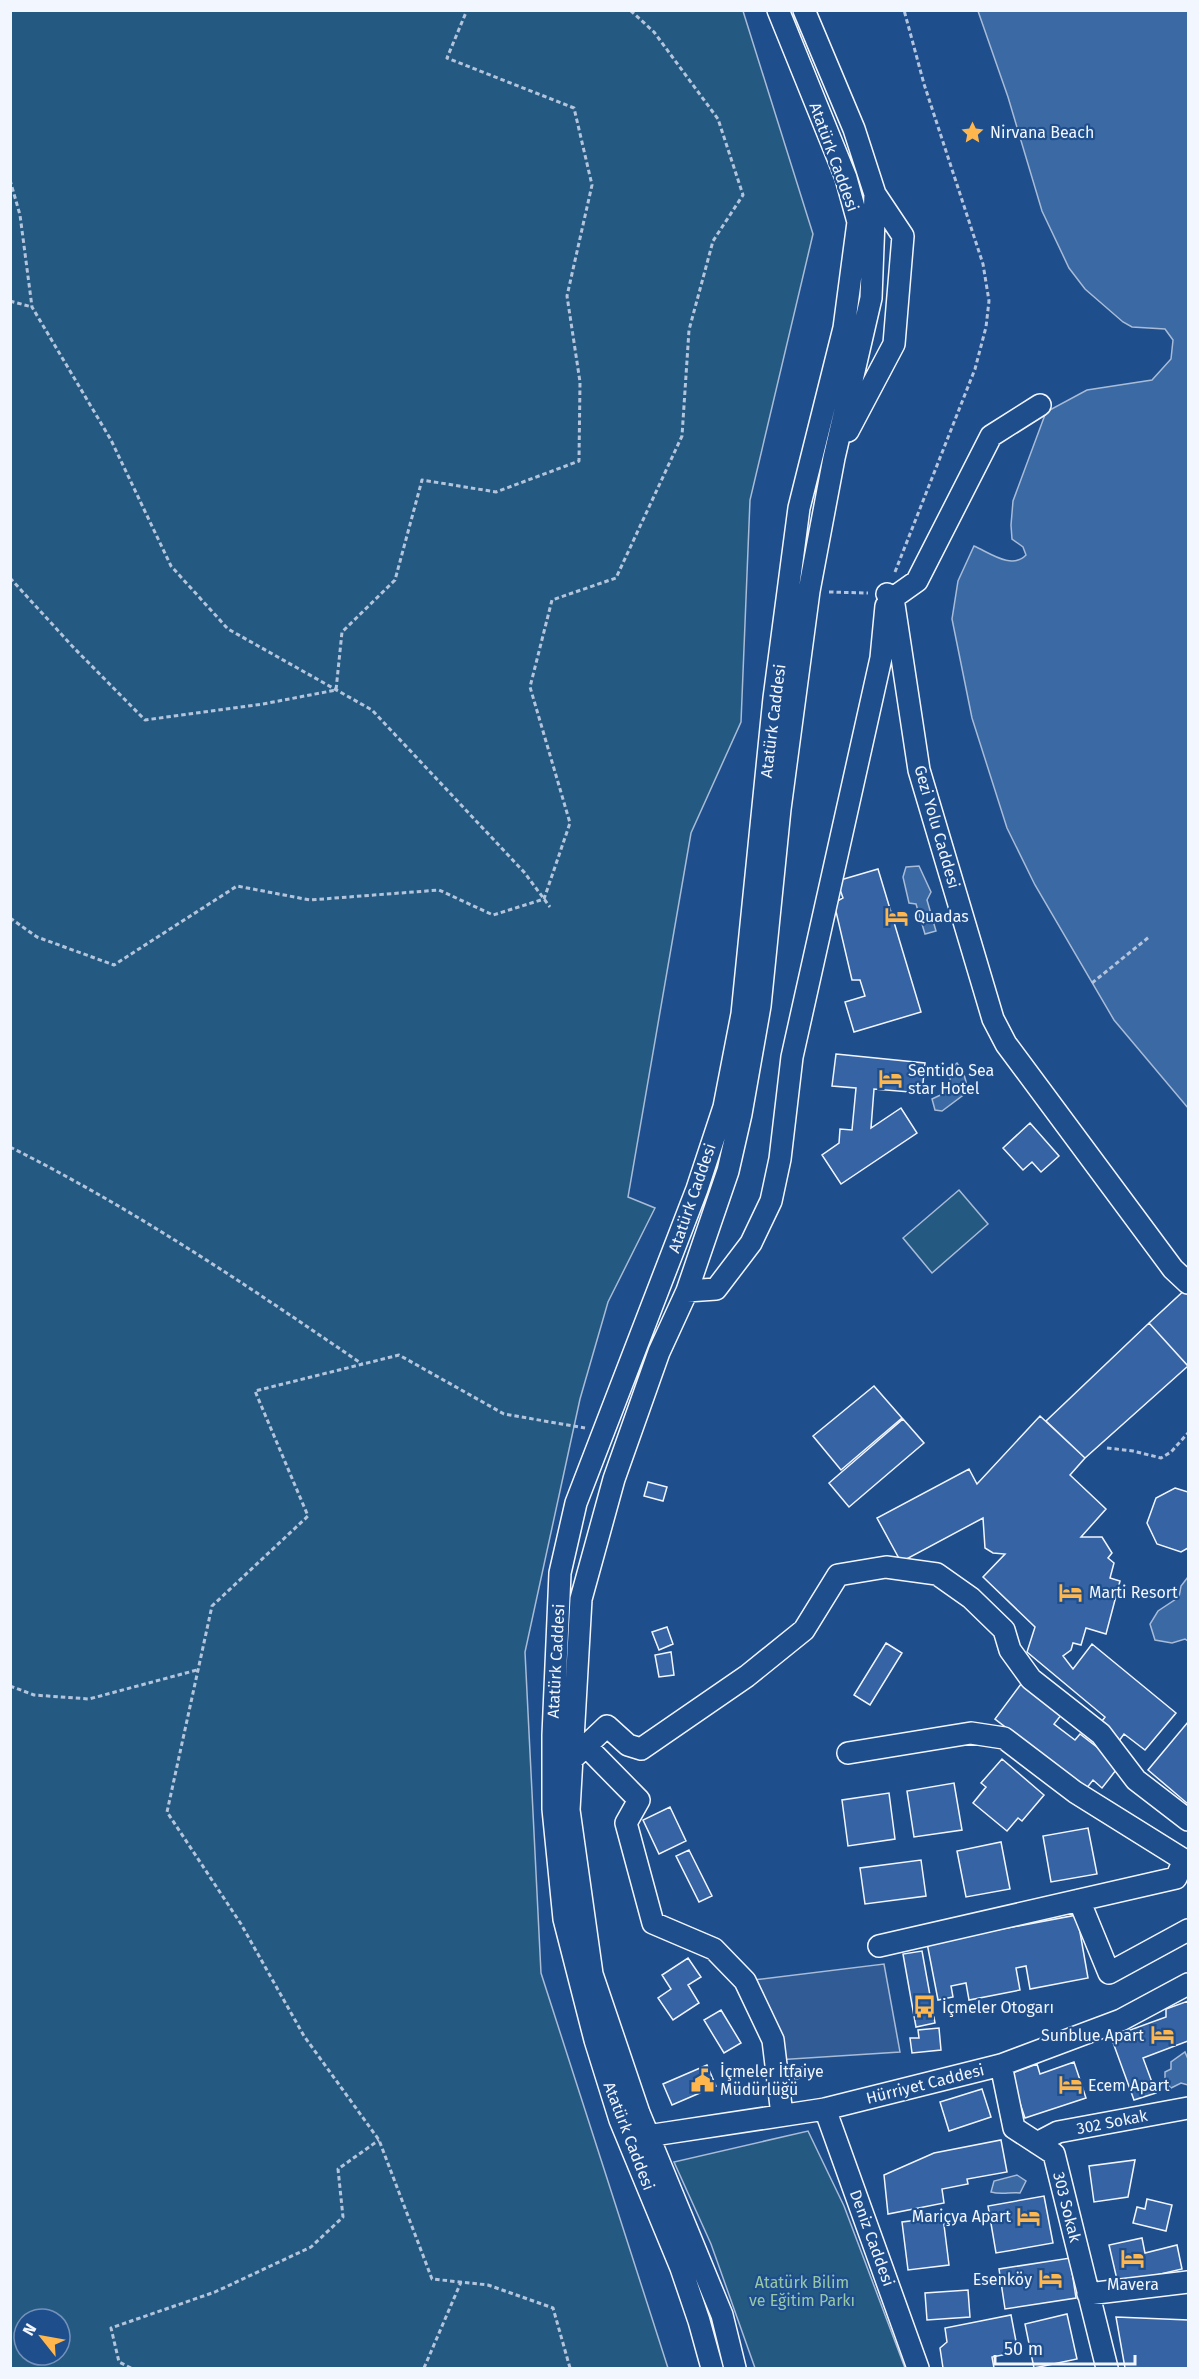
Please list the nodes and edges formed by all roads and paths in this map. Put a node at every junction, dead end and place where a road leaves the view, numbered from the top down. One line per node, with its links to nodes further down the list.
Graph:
1 (467, 10): 15 (path)
2 (630, 10): 16 (path)
3 (778, 10): 25 (street, Atatürk Caddesi)
4 (804, 10): 7 (street, Atatürk Caddesi)
5 (904, 10): 14 (path)
6 (10, 180): 9 (path)
7 (875, 194): 11 (street, Atatürk Caddesi); 11 (street)
8 (10, 302): 9 (path)
9 (32, 306): 15 (path)
10 (1040, 405): 14 (street)
11 (834, 458): 13 (street, Atatürk Caddesi)
12 (10, 579): 15 (path)
13 (809, 591): 14 (path); 23 (street, Atatürk Caddesi)
14 (890, 596): 22 (street, Gezi Yolu Caddesi); 23 (street)
15 (336, 690): 16 (path)
16 (544, 899): 17 (path); 18 (path)
17 (550, 907)
18 (10, 918)
19 (1149, 937): 20 (path)
20 (1092, 983)
21 (10, 1147): 24 (path)
22 (1188, 1283)
23 (687, 1291): 30 (street, Atatürk Caddesi)
24 (362, 1364): 25 (path); 28 (path)
25 (604, 1432): 50 (street, Atatürk Caddesi)
26 (1188, 1433): 27 (path)
27 (1107, 1448)
28 (198, 1670): 29 (path); 42 (path)
29 (10, 1686)
30 (578, 1753): 32 (street); 40 (street); 41 (street, Atatürk Caddesi)
31 (848, 1753): 33 (street)
32 (1188, 1820)
33 (1079, 1900): 34 (street); 35 (street)
34 (1188, 1930)
35 (879, 1946)
36 (1188, 1984): 37 (street, Hürriyet Caddesi)
37 (1001, 2065): 39 (street, Hürriyet Caddesi); 43 (street, 303 Sokak)
38 (1188, 2108): 43 (street, 302 Sokak)
39 (825, 2109): 40 (street, Hürriyet Caddesi); 52 (street, Deniz Caddesi)
40 (782, 2115): 41 (street, Hürriyet Caddesi)
41 (648, 2136): 51 (street, Atatürk Caddesi)
42 (379, 2140): 44 (path); 47 (path)
43 (1038, 2144): 46 (street, 303 Sokak)
44 (461, 2282): 48 (path); 49 (path)
45 (1188, 2282): 46 (street)
46 (1088, 2294): 53 (street, 303 Sokak)
47 (132, 2368)
48 (424, 2368)
49 (570, 2368)
50 (712, 2368)
51 (735, 2368)
52 (918, 2368)
53 (1107, 2368)

